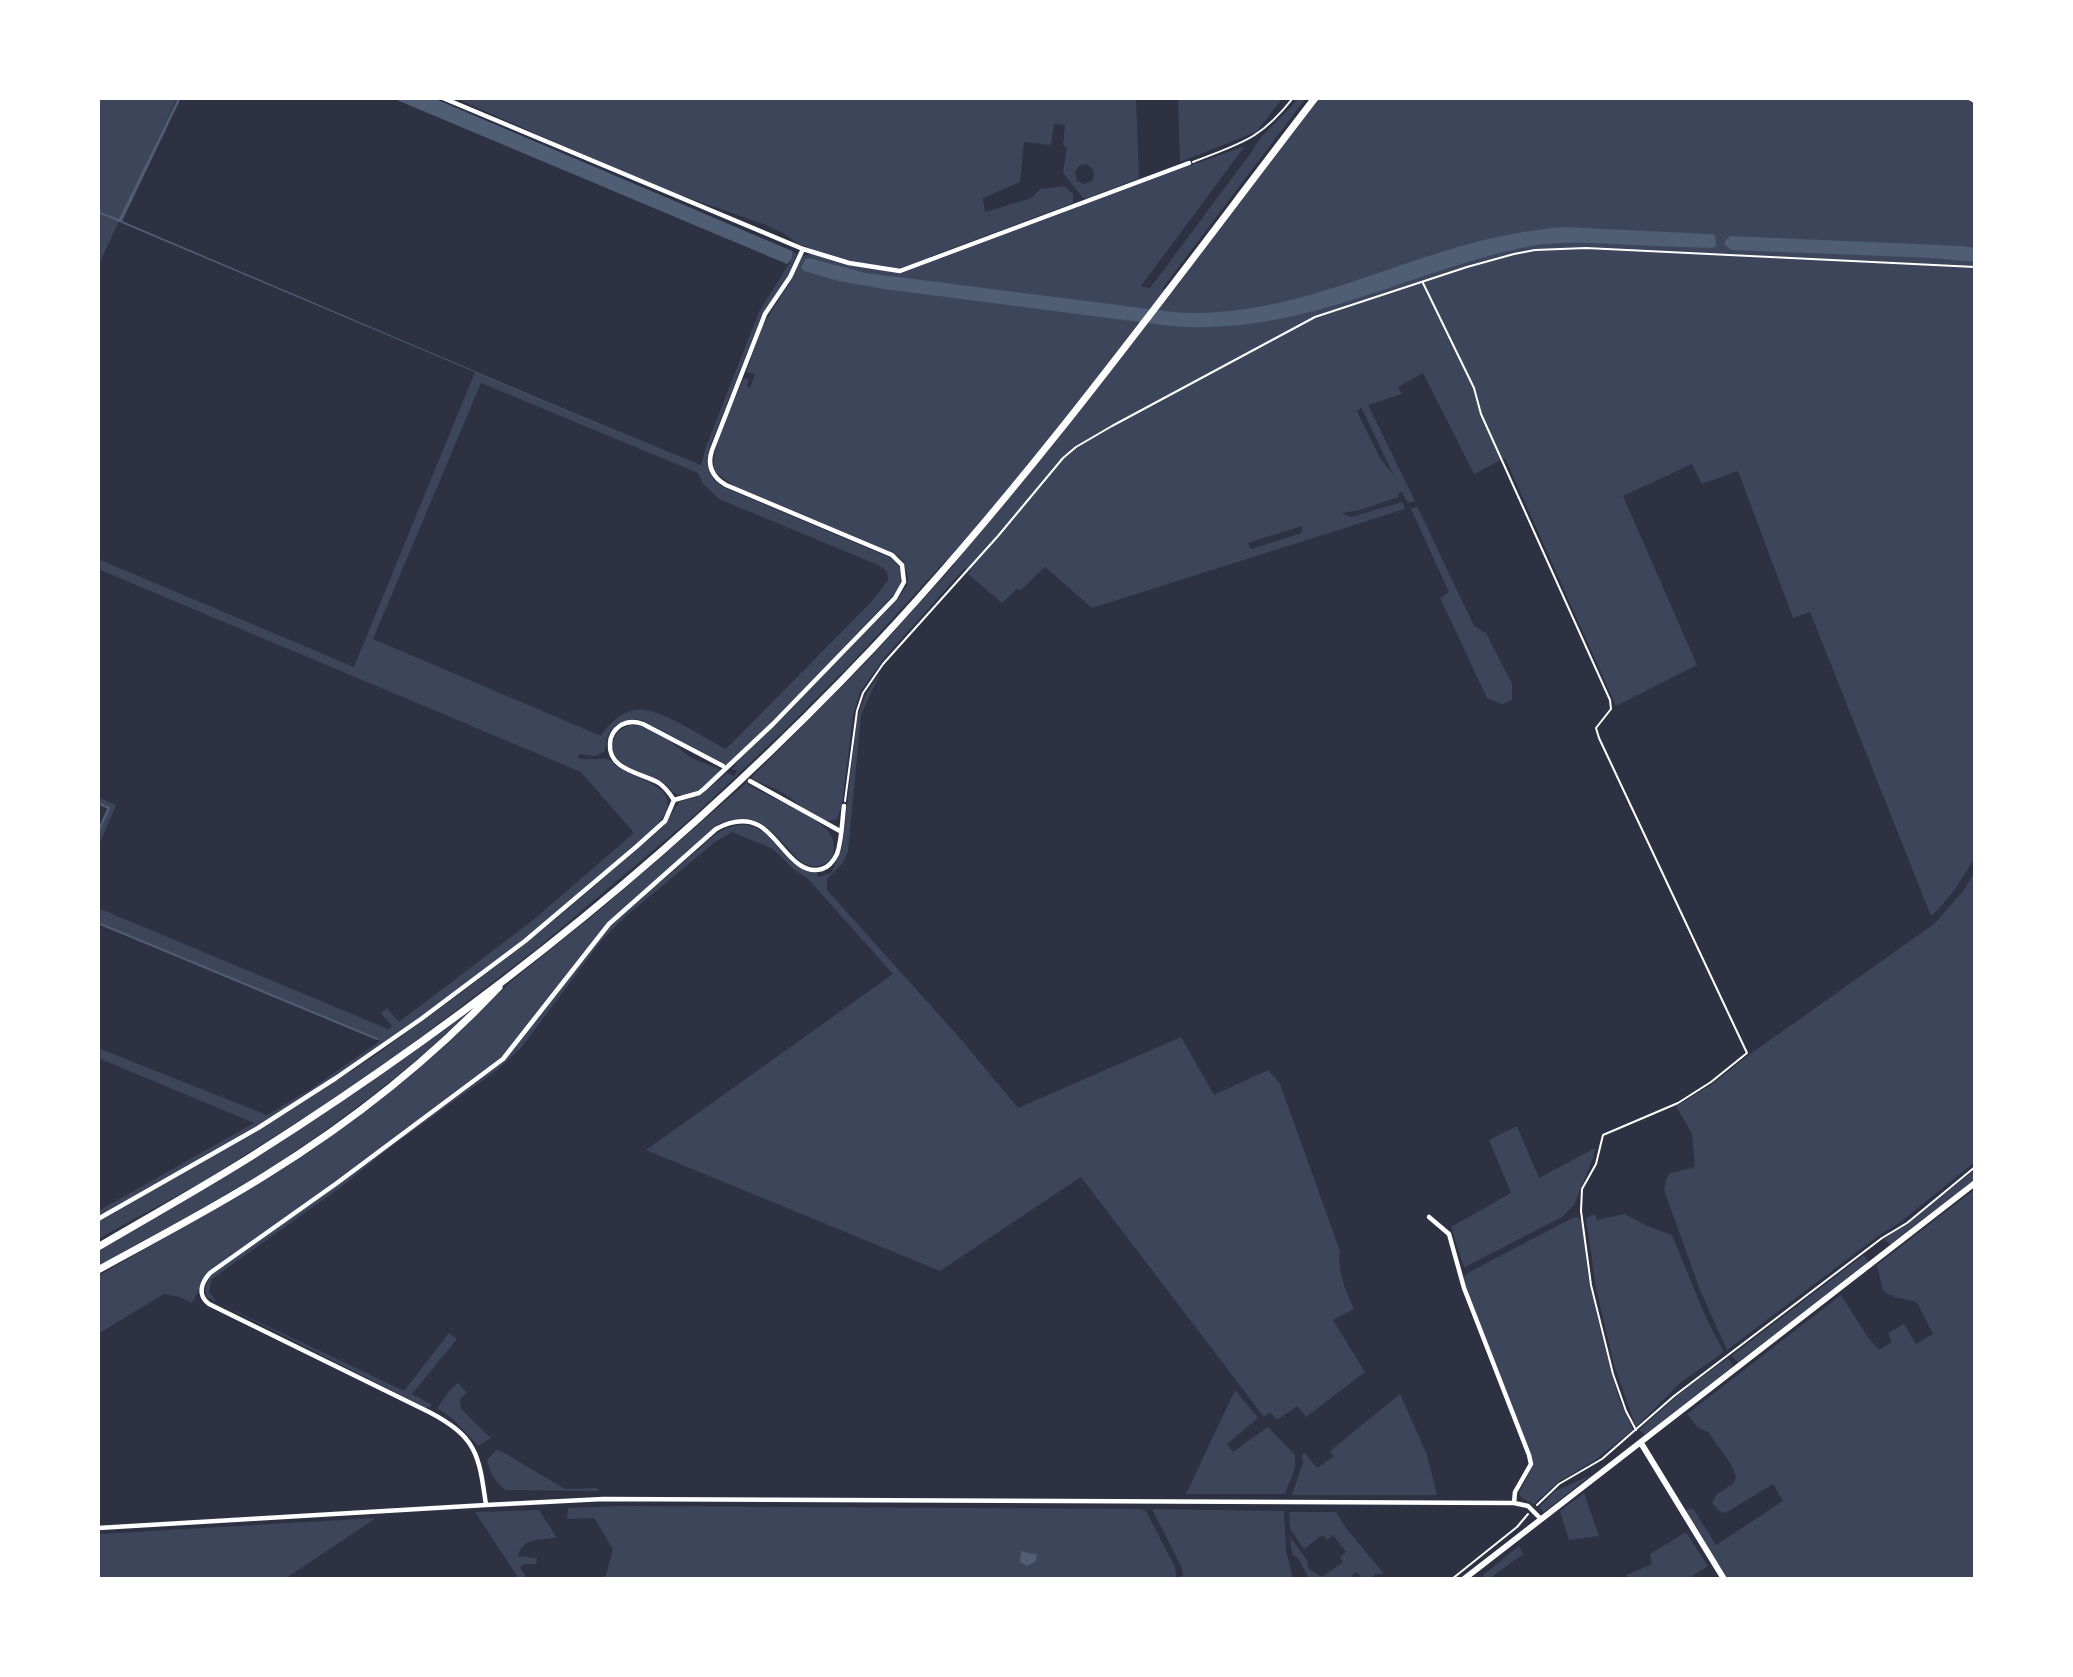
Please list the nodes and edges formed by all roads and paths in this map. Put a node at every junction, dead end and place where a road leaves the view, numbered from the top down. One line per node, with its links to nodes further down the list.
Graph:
1 (443, 98): 7 (street)
2 (1293, 98): 6 (path)
3 (1315, 98): 15 (highway)
4 (1970, 98): 5 (street)
5 (1975, 101)
6 (1189, 163): 7 (street)
7 (803, 249): 12 (street)
8 (1975, 267): 9 (path)
9 (1422, 282): 13 (path); 22 (path)
10 (723, 766): 12 (street)
11 (750, 781): 14 (street)
12 (674, 800): 19 (street)
13 (844, 806): 14 (street)
14 (840, 831): 25 (street)
15 (509, 977): 20 (highway); 21 (highway)
16 (1975, 1167): 22 (path)
17 (1975, 1183): 23 (main road)
18 (1429, 1217): 24 (street)
19 (98, 1219)
20 (98, 1247)
21 (98, 1270)
22 (1636, 1430): 26 (path)
23 (1641, 1443): 27 (main road); 31 (main road)
24 (1514, 1503): 25 (street); 26 (street)
25 (486, 1505): 28 (street)
26 (1533, 1510): 27 (street); 29 (path)
27 (1542, 1520): 30 (main road)
28 (98, 1528)
29 (1451, 1579)
30 (1464, 1579)
31 (1724, 1579)

